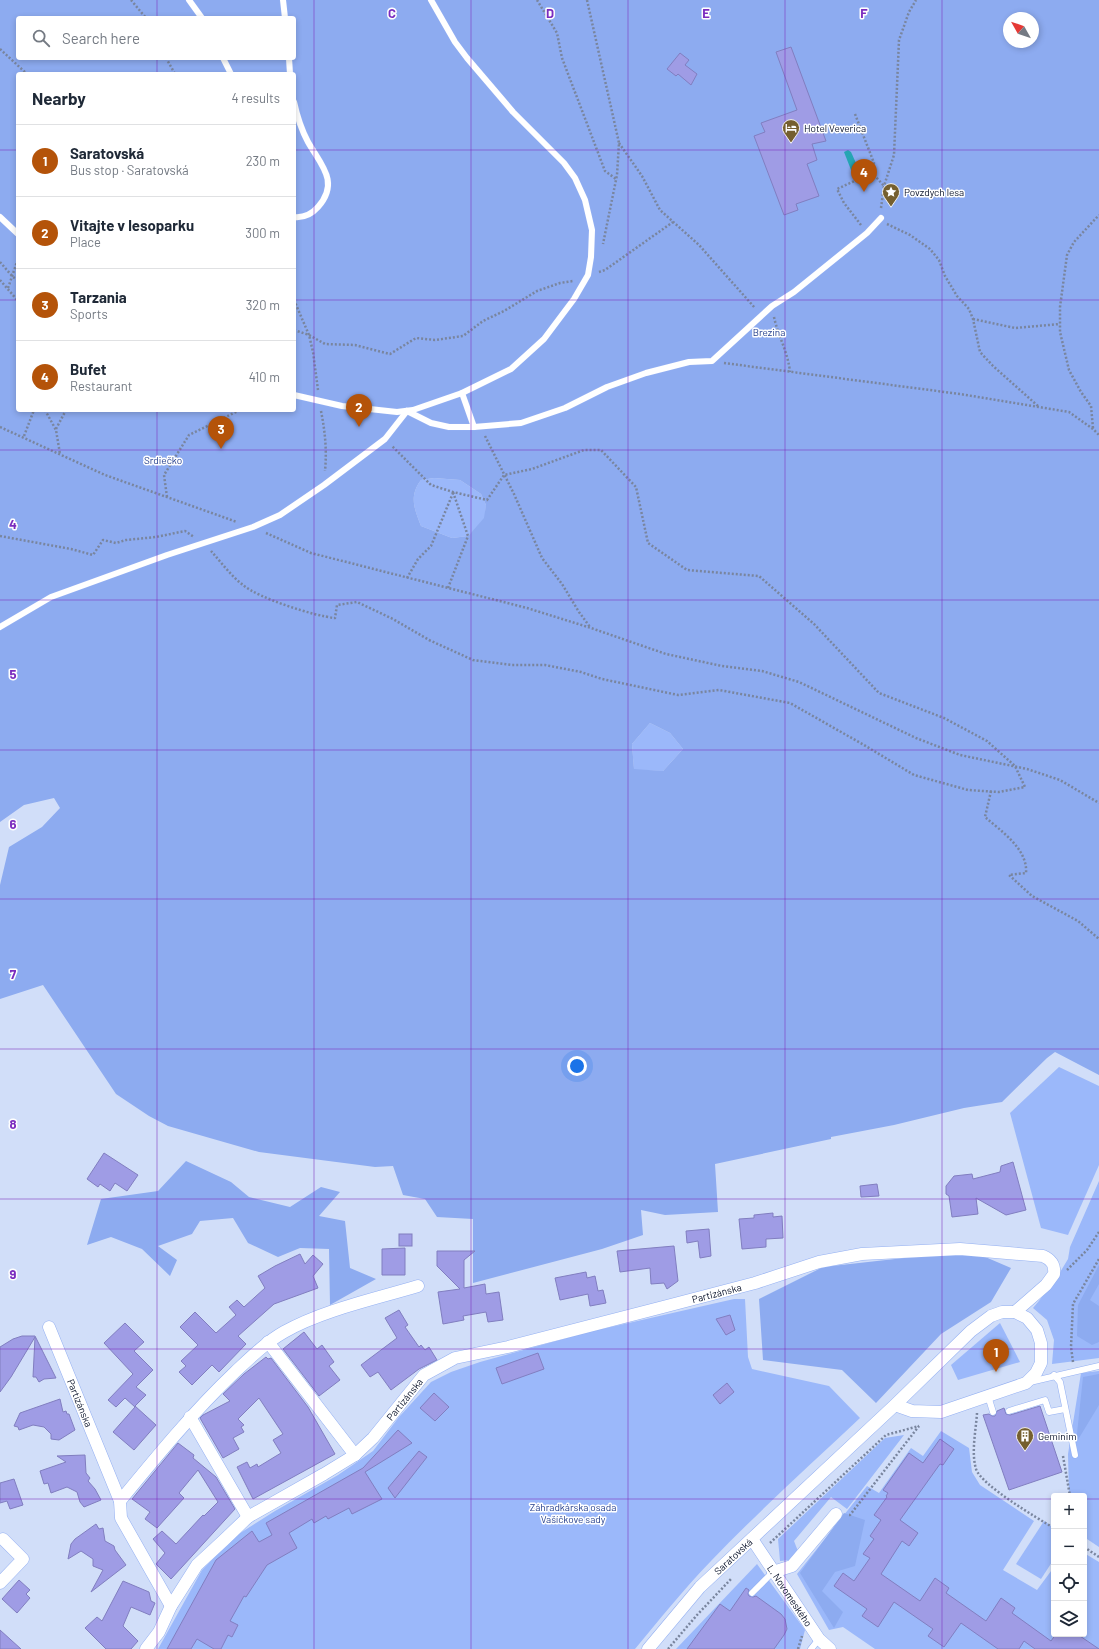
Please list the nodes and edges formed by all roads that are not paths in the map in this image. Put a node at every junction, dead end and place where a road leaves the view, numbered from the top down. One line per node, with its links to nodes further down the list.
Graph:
1 (189, 0): 4 (lane)
2 (283, 0): 5 (lane)
3 (431, 0): 15 (lane)
4 (201, 16)
5 (285, 16)
6 (224, 60): 8 (lane)
7 (289, 60): 9 (lane)
8 (230, 72)
9 (290, 72)
10 (296, 109): 12 (lane)
11 (0, 217): 14 (lane)
12 (296, 217)
13 (881, 218): 18 (lane)
14 (16, 232)
15 (462, 393): 17 (lane); 18 (lane)
16 (296, 395): 17 (lane)
17 (407, 411): 18 (lane); 19 (lane)
18 (474, 427)
19 (0, 627)
20 (418, 1286): 23 (street)
21 (1015, 1312): 26 (street); 28 (street, Saratovská); 33 (street, Partizánska)
22 (49, 1327): 35 (street, Partizánska)
23 (268, 1342): 32 (street); 33 (street)
24 (1099, 1366): 25 (lane)
25 (1054, 1375): 26 (lane); 29 (lane)
26 (1026, 1383): 27 (street)
27 (990, 1400): 28 (street); 31 (lane)
28 (895, 1405): 39 (street, Saratovská)
29 (1065, 1409): 30 (lane); 34 (lane)
30 (1009, 1411)
31 (993, 1412)
32 (190, 1417): 35 (street); 37 (street)
33 (355, 1455): 37 (street, Partizánska)
34 (1075, 1455)
35 (120, 1501): 43 (street, Partizánska)
36 (836, 1514): 40 (street)
37 (248, 1517): 43 (street, Partizánska)
38 (3, 1539): 41 (street)
39 (752, 1539): 40 (street, L. Novomeského); 46 (street, Saratovská)
40 (773, 1572): 42 (lane); 44 (street, L. Novomeského)
41 (0, 1583)
42 (752, 1593)
43 (171, 1606): 45 (street, Partizánska)
44 (819, 1639): 47 (lane); 48 (street, L. Novomeského)
45 (146, 1649)
46 (648, 1649)
47 (811, 1649)
48 (830, 1649)

